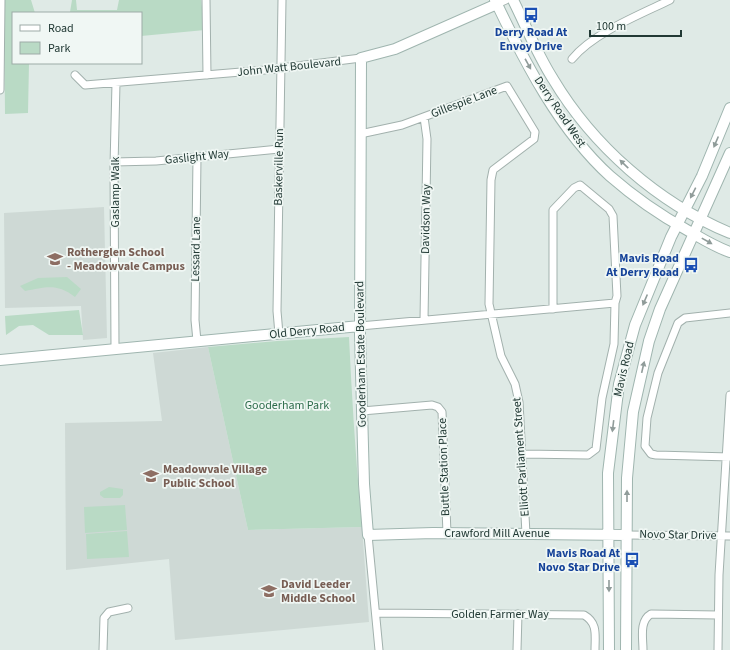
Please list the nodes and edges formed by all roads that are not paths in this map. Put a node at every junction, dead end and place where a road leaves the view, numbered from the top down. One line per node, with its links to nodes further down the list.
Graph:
1 (1, 0): 13 (street)
2 (206, 0): 11 (street)
3 (282, 0): 9 (street, Baskerville Run)
4 (513, 0): 21 (main road, Derry Road West, one-way to 4)
5 (670, 0): 8 (street)
6 (500, 1): 7 (main road, John Watt Boulevard); 23 (main road, Derry Road West, one-way to 23)
7 (361, 58): 9 (street, John Watt Boulevard); 16 (main road, Gooderham Estate Boulevard)
8 (572, 59)
9 (280, 68): 11 (street, John Watt Boulevard); 17 (street, Baskerville Run)
10 (75, 75): 12 (street, John Watt Boulevard)
11 (207, 75): 12 (street, John Watt Boulevard)
12 (116, 83): 20 (street, Gaslamp Walk)
13 (0, 90)
14 (730, 108): 21 (main road, Mavis Road, one-way to 21)
15 (424, 117): 16 (street, Gillespie Lane); 30 (street, Gillespie Lane); 31 (street, Davidson Way)
16 (360, 134): 32 (main road, Gooderham Estate Boulevard)
17 (279, 149): 19 (street, Gaslight Way); 33 (street, Baskerville Run)
18 (730, 153): 22 (main road, Mavis Road)
19 (197, 158): 20 (street, Gaslight Way); 34 (street, Lessard Lane)
20 (114, 162): 35 (street, Gaslamp Walk)
21 (684, 210): 22 (main road, Derry Road West); 23 (main road, Mavis Road)
22 (701, 219): 24 (main road, Derry Road West); 25 (main road, Mavis Road)
23 (677, 225): 25 (main road, Derry Road West); 42 (main road, Mavis Road, one-way to 42)
24 (730, 233)
25 (694, 234): 26 (main road, Derry Road West, one-way to 26); 45 (main road, Mavis Road, one-way to 25)
26 (730, 252)
27 (614, 303): 28 (street, Old Derry Road); 28 (street); 39 (street)
28 (553, 309): 30 (street, Old Derry Road)
29 (730, 313): 40 (street)
30 (491, 314): 31 (street, Old Derry Road); 39 (street, Elliott Parliament Street)
31 (424, 320): 32 (street, Old Derry Road)
32 (360, 326): 33 (main road, Old Derry Road); 38 (main road, Gooderham Estate Boulevard)
33 (278, 334): 34 (main road, Old Derry Road)
34 (197, 341): 35 (main road, Old Derry Road)
35 (115, 348): 36 (main road, Old Derry Road)
36 (0, 360)
37 (730, 395): 40 (street)
38 (362, 411): 41 (street, Buttle Station Place); 44 (main road, Gooderham Estate Boulevard)
39 (523, 454): 43 (street, Elliott Parliament Street)
40 (728, 457): 46 (street)
41 (447, 533): 43 (main road, Crawford Mill Avenue); 44 (main road, Crawford Mill Avenue)
42 (609, 533): 43 (main road, Crawford Mill Avenue); 45 (main road, Crawford Mill Avenue); 56 (main road, Mavis Road, one-way to 56)
43 (526, 534)
44 (368, 535): 49 (street, Gooderham Estate Boulevard)
45 (627, 535): 46 (street, Novo Star Drive); 57 (main road, Mavis Road)
46 (721, 536): 47 (street, Novo Star Drive); 51 (street)
47 (730, 536)
48 (128, 608): 52 (street)
49 (376, 613): 50 (street, Golden Farmer Way); 53 (street, Gooderham Estate Boulevard)
50 (518, 614): 54 (street); 55 (street, Golden Farmer Way)
51 (718, 615): 58 (street); 59 (street)
52 (103, 650)
53 (379, 650)
54 (517, 650)
55 (595, 650)
56 (609, 650)
57 (626, 650)
58 (643, 650)
59 (718, 650)

